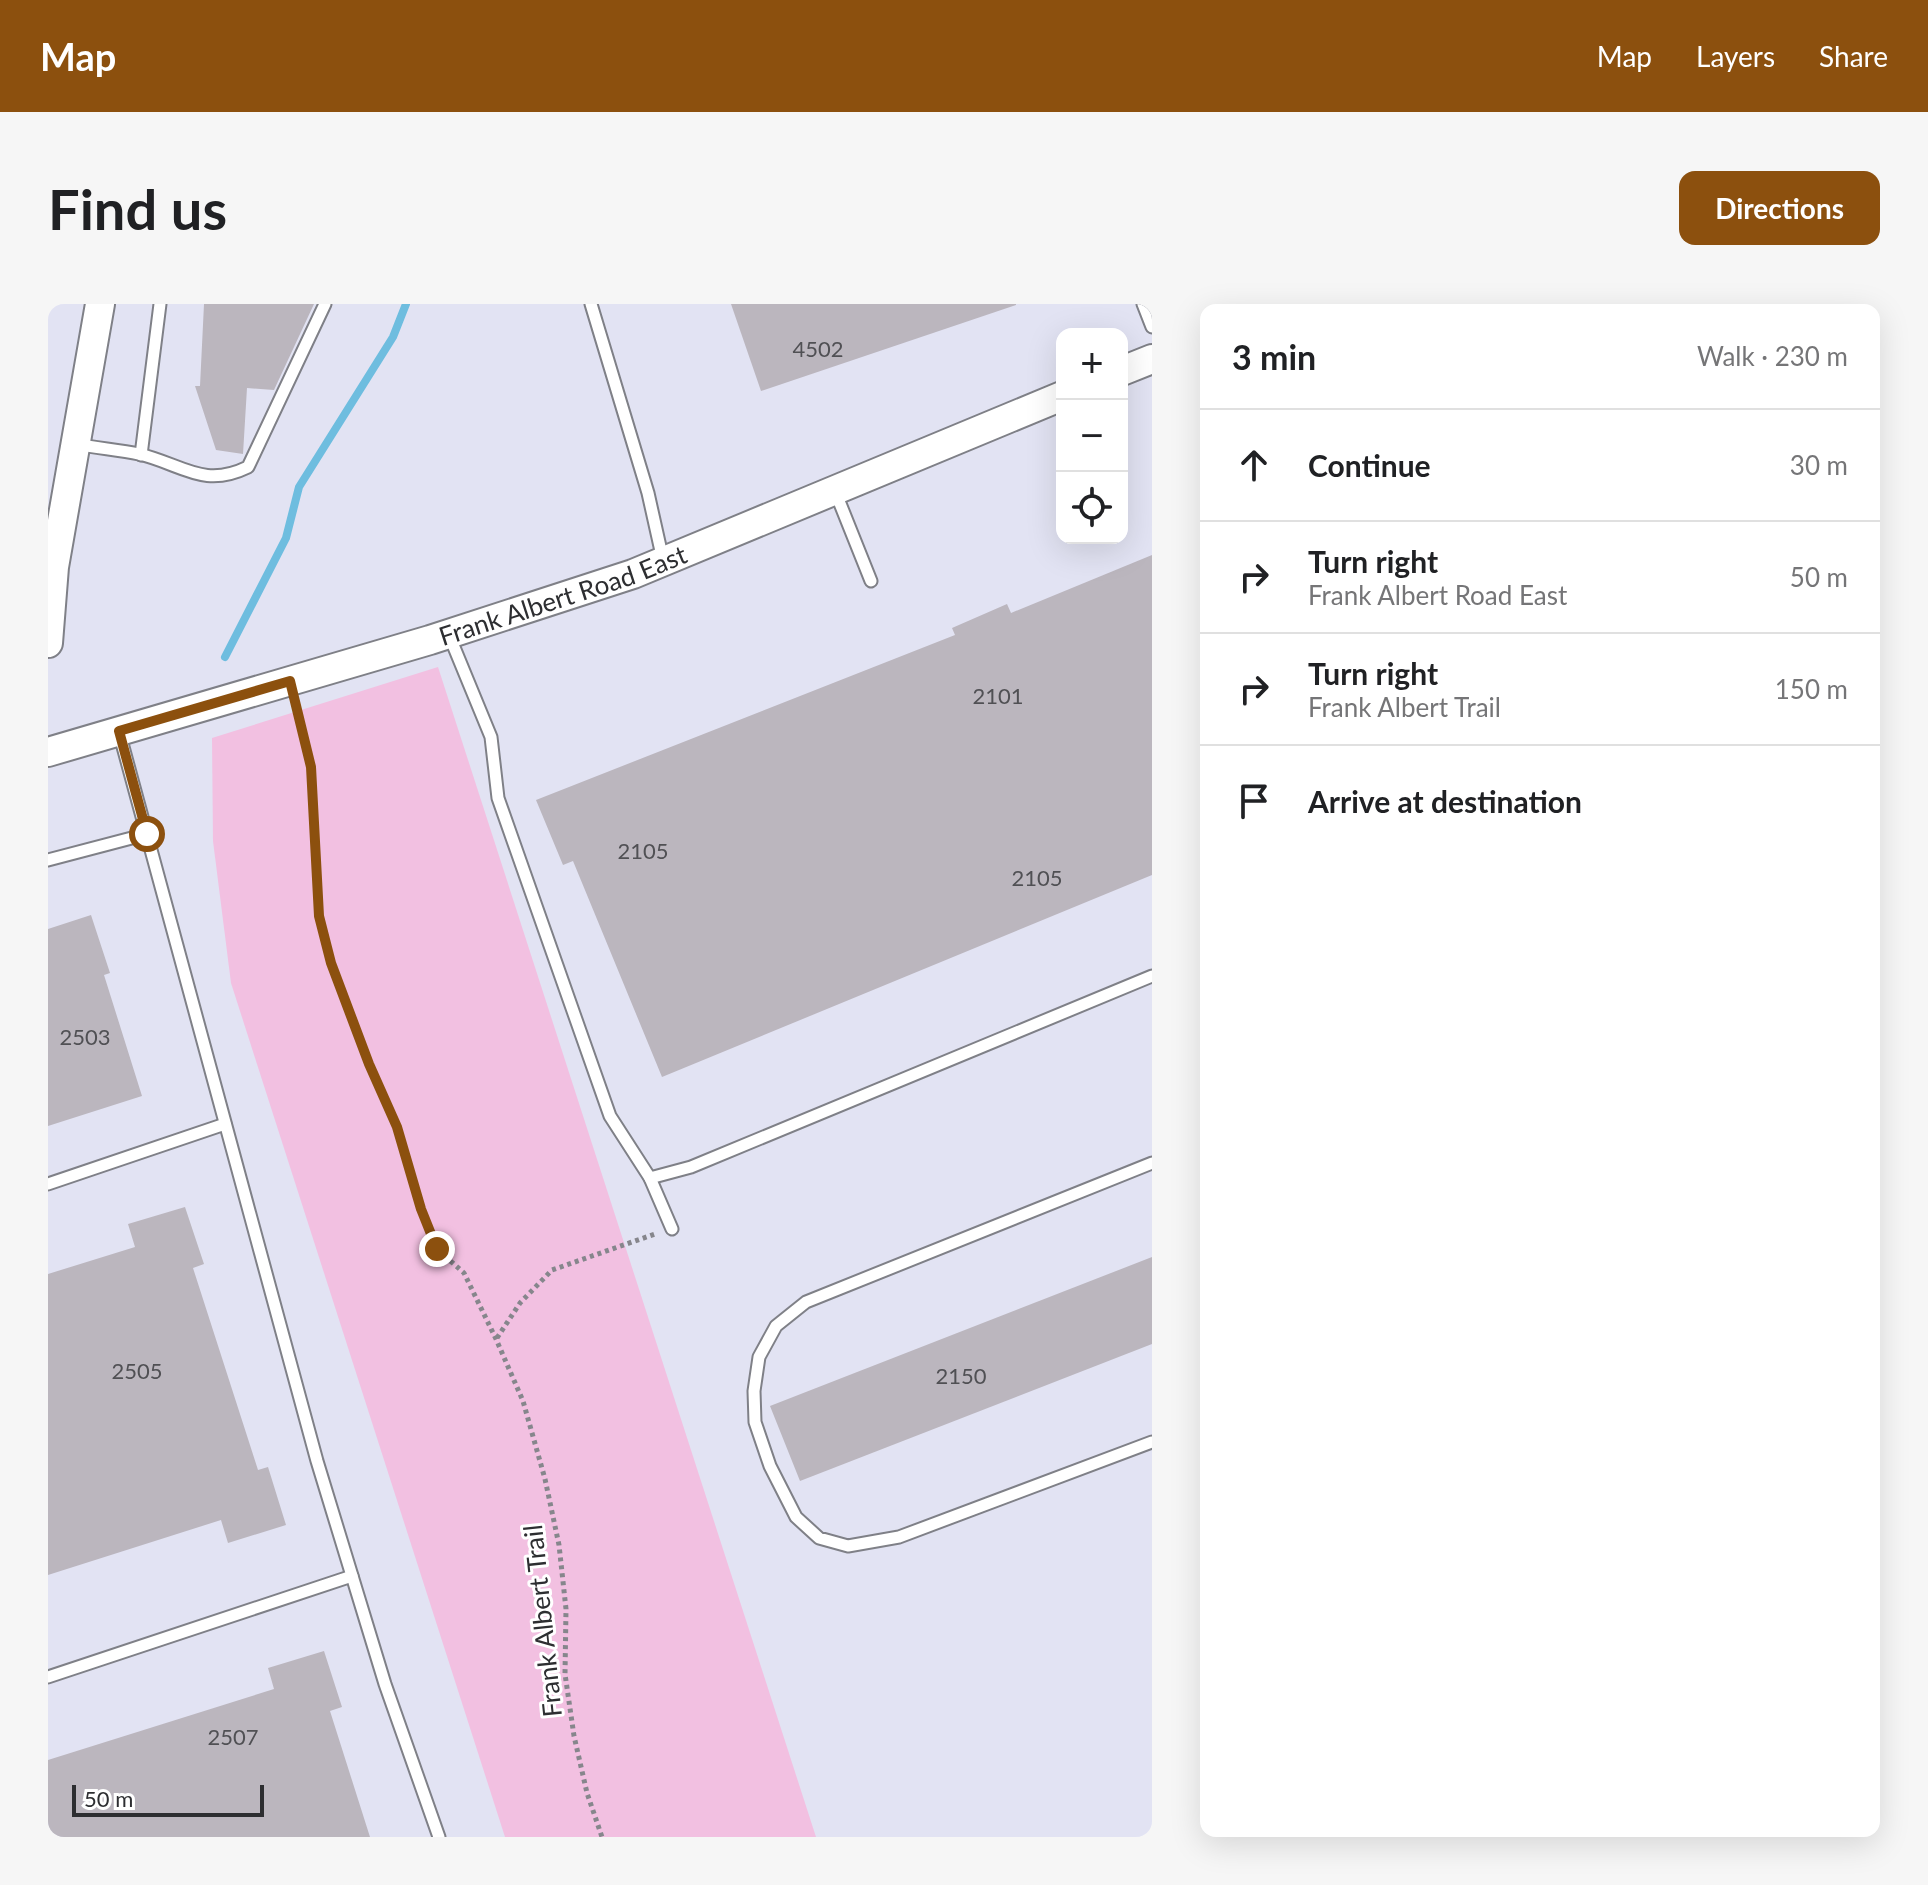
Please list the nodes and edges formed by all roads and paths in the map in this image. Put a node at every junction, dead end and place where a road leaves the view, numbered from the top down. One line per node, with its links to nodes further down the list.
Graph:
1 (100, 304): 10 (street)
2 (160, 304): 11 (lane)
3 (325, 304): 11 (lane)
4 (591, 304): 13 (lane)
5 (1143, 304): 6 (lane)
6 (1152, 327)
7 (1152, 359): 8 (street)
8 (1128, 369)
9 (1056, 399): 12 (street, Frank Albert Road East)
10 (76, 444): 11 (lane); 14 (street)
11 (141, 455)
12 (835, 491): 13 (street, Frank Albert Road East); 15 (lane)
13 (663, 561): 16 (street, Frank Albert Road East)
14 (51, 567): 17 (street)
15 (871, 581)
16 (449, 634): 18 (street, Frank Albert Road East); 26 (lane)
17 (48, 643)
18 (290, 681): 19 (street, Frank Albert Road East); 29 (path, Frank Albert Trail)
19 (119, 731): 20 (street, Frank Albert Road East); 21 (lane)
20 (48, 752)
21 (147, 834): 22 (lane); 24 (lane)
22 (48, 860)
23 (1152, 976): 26 (lane)
24 (225, 1124): 27 (lane); 31 (lane)
25 (1152, 1163): 30 (lane)
26 (650, 1178): 28 (lane)
27 (48, 1184)
28 (672, 1229): 29 (path)
29 (496, 1339): 34 (path, Frank Albert Trail)
30 (1152, 1442)
31 (352, 1576): 32 (lane); 33 (lane)
32 (48, 1677)
33 (439, 1837)
34 (602, 1837)

